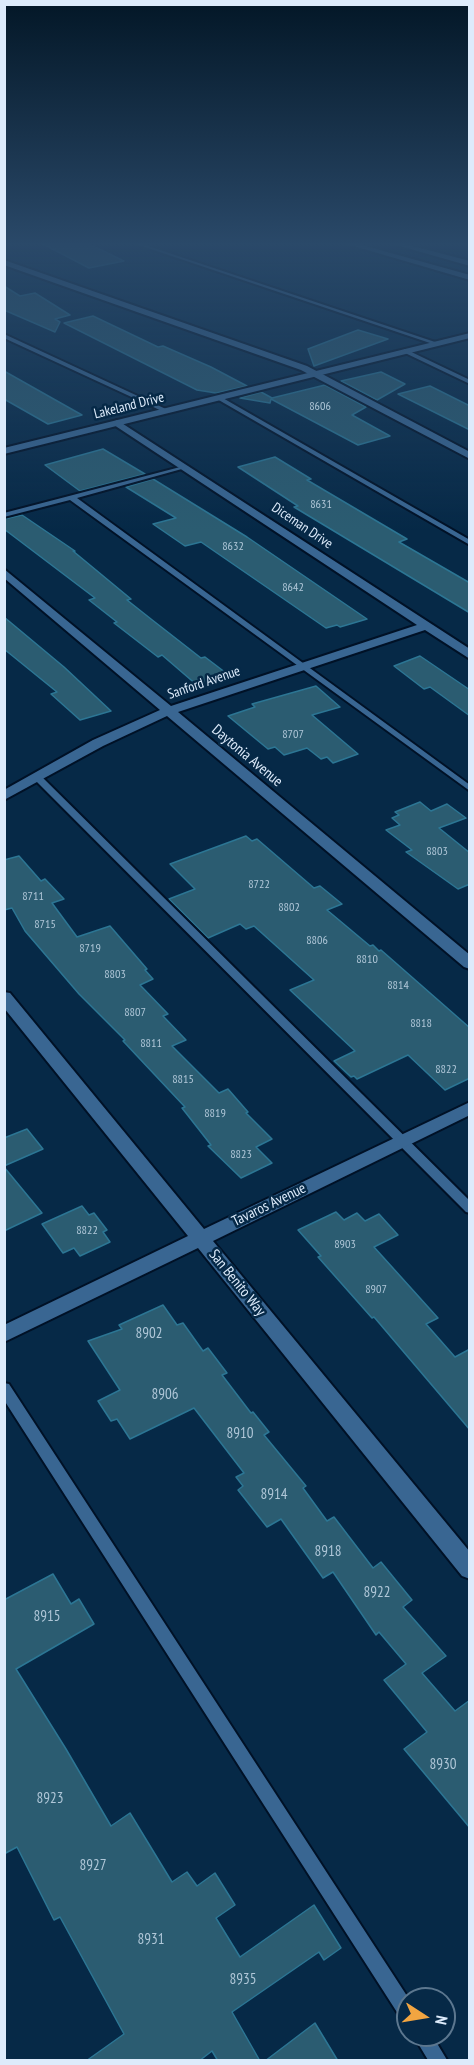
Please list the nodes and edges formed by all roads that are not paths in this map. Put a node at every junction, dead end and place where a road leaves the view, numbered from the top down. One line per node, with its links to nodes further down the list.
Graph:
1 (9, 338): 10 (lane)
2 (215, 338): 7 (street)
3 (421, 338): 5 (lane)
4 (453, 338): 5 (street, Lakeland Drive)
5 (435, 343): 6 (street, Lakeland Drive)
6 (405, 351): 7 (street, Lakeland Drive); 8 (lane)
7 (314, 374): 9 (street, Lakeland Drive); 13 (street)
8 (470, 382)
9 (219, 398): 10 (street, Lakeland Drive); 17 (lane)
10 (166, 411): 11 (street, Lakeland Drive)
11 (117, 423): 12 (street, Lakeland Drive); 14 (street, Diceman Drive)
12 (6, 450)
13 (470, 456)
14 (186, 467): 15 (lane); 19 (street, Diceman Drive)
15 (71, 497): 16 (lane); 21 (lane)
16 (4, 515)
17 (470, 543)
18 (4, 573): 22 (street, Daytonia Avenue)
19 (426, 626): 20 (street, Diceman Drive); 21 (street, Sanford Avenue)
20 (470, 655)
21 (302, 666): 22 (street, Sanford Avenue); 24 (lane)
22 (168, 711): 23 (street, Sanford Avenue); 26 (street, Daytonia Avenue)
23 (37, 777): 25 (street, Sanford Avenue); 29 (lane)
24 (470, 789)
25 (4, 796)
26 (470, 964)
27 (4, 997): 31 (street, San Benito Way)
28 (470, 1108): 29 (street, Tavaros Avenue)
29 (400, 1140): 30 (lane); 31 (street, Tavaros Avenue)
30 (470, 1209)
31 (200, 1238): 32 (street, Tavaros Avenue); 34 (street, San Benito Way)
32 (4, 1334)
33 (4, 1388): 35 (lane)
34 (470, 1569)
35 (396, 1995)
36 (429, 2047): 37 (lane)
37 (438, 2061)

